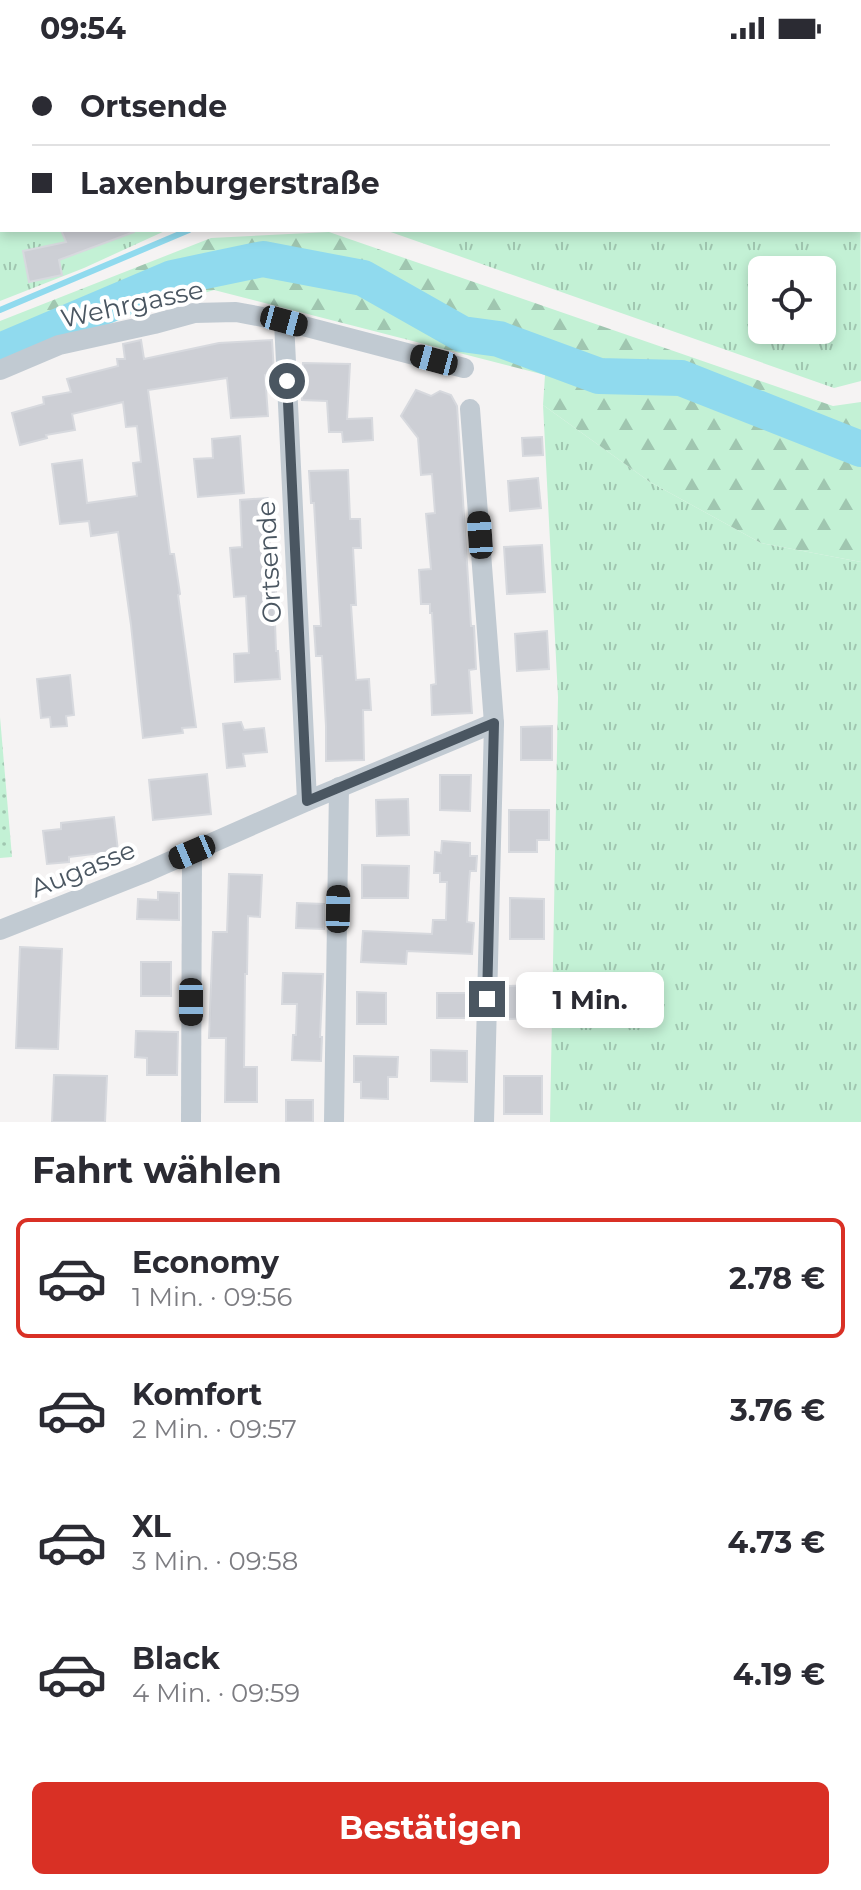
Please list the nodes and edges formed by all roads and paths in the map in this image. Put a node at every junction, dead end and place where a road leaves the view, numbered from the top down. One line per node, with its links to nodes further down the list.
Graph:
1 (284, 321): 2 (street, Wehrgasse); 3 (street, Wehrgasse); 7 (street, Ortsende)
2 (464, 368)
3 (0, 370)
4 (470, 409): 5 (street)
5 (494, 723): 6 (street, Augasse); 12 (street)
6 (339, 787): 7 (street, Augasse); 11 (street)
7 (307, 801): 8 (street, Augasse)
8 (192, 852): 9 (street, Augasse); 10 (street)
9 (0, 930)
10 (191, 1122)
11 (334, 1122)
12 (484, 1122)

